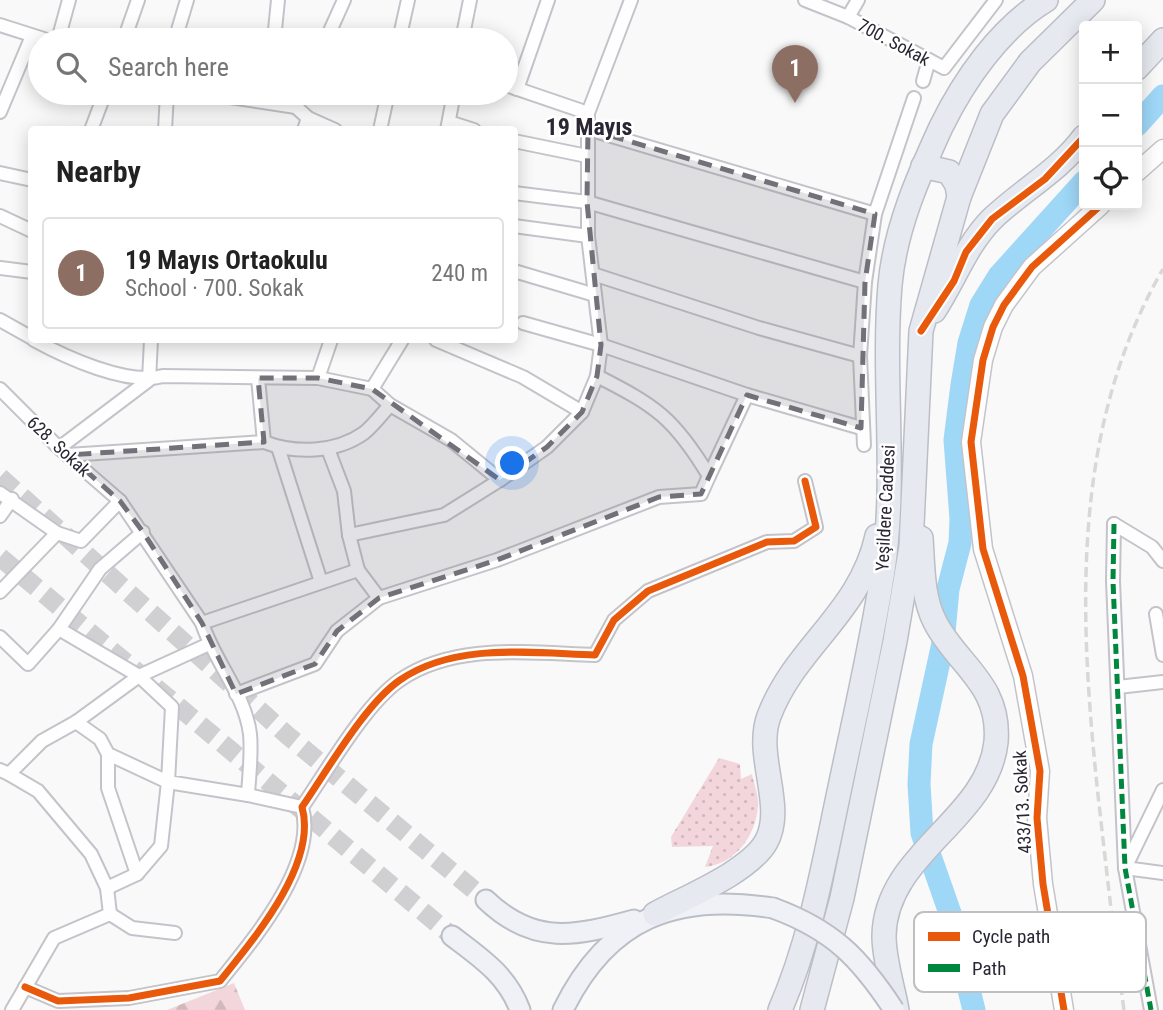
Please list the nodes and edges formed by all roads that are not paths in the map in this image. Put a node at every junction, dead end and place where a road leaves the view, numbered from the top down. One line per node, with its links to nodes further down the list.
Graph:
1 (69, 0): 17 (street)
2 (138, 0): 18 (street)
3 (187, 0): 19 (street)
4 (278, 0): 20 (street)
5 (344, 0): 21 (street)
6 (408, 0): 22 (street)
7 (470, 0): 23 (street)
8 (548, 0): 29 (street)
9 (631, 0): 40 (street)
10 (805, 0): 15 (street, 700. Sokak)
11 (858, 0): 15 (street)
12 (1046, 0): 51 (highway, Yeşildere Caddesi)
13 (1093, 0): 56 (highway, Yeşildere Caddesi)
14 (990, 2): 27 (street, 700. Sokak)
15 (848, 17): 27 (street, 700. Sokak)
16 (0, 25): 24 (street)
17 (61, 28)
18 (128, 28)
19 (179, 28)
20 (275, 28)
21 (331, 28)
22 (402, 28)
23 (464, 28)
24 (28, 35)
25 (1163, 40): 28 (highway)
26 (28, 46): 39 (street)
27 (929, 60): 30 (street)
28 (1142, 63)
29 (518, 72)
30 (923, 81)
31 (518, 89): 40 (street)
32 (914, 98): 59 (street)
33 (101, 105): 42 (street)
34 (166, 105): 43 (street)
35 (289, 105): 38 (street)
36 (385, 105): 44 (street)
37 (452, 105): 45 (street)
38 (296, 107): 41 (street)
39 (0, 112)
40 (588, 113): 46 (street)
41 (306, 124)
42 (92, 126)
43 (165, 126)
44 (381, 126)
45 (448, 126)
46 (588, 129): 50 (street); 59 (street)
47 (518, 142): 50 (street)
48 (1079, 142): 72 (highway)
49 (1163, 149): 52 (street)
50 (587, 156): 57 (street)
51 (923, 166): 56 (highway); 97 (highway, Yeşildere Caddesi)
52 (1142, 168)
53 (0, 173): 54 (street)
54 (28, 179)
55 (518, 193): 57 (street)
56 (959, 197): 72 (highway, Yeşildere Caddesi)
57 (587, 202): 63 (street); 68 (street)
58 (1095, 210): 135 (street, 433/13. Sokak)
59 (875, 214): 68 (street)
60 (0, 216): 62 (street)
61 (518, 227): 63 (street)
62 (28, 229)
63 (588, 236): 67 (street)
64 (0, 268): 65 (street)
65 (28, 272)
66 (518, 272): 69 (street)
67 (593, 274): 69 (street); 80 (street)
68 (865, 282): 80 (street)
69 (595, 295): 79 (street)
70 (0, 320): 73 (street)
71 (523, 323): 79 (street)
72 (921, 331): 94 (highway, Yeşildere Caddesi)
73 (28, 336)
74 (40, 343): 84 (street)
75 (151, 343): 84 (street)
76 (330, 343): 83 (street)
77 (400, 343): 86 (street)
78 (443, 343): 89 (street)
79 (601, 345): 81 (street); 87 (street)
80 (860, 356): 90 (street)
81 (597, 376): 89 (street); 98 (street)
82 (258, 378): 83 (street); 84 (street); 91 (street)
83 (318, 379): 86 (street)
84 (149, 380): 96 (street)
85 (0, 389): 96 (street, 628. Sokak)
86 (372, 389): 88 (street)
87 (747, 395): 90 (street); 98 (street)
88 (390, 405): 95 (street); 99 (street)
89 (582, 412): 99 (street)
90 (861, 428): 92 (street)
91 (264, 442): 93 (street); 96 (street)
92 (864, 446)
93 (278, 447): 95 (street); 110 (street)
94 (917, 447): 148 (highway, Yeşildere Caddesi); 149 (highway)
95 (328, 449): 107 (street)
96 (64, 452): 103 (street, 628. Sokak)
97 (890, 474): 138 (highway); 147 (highway, Yeşildere Caddesi)
98 (709, 476): 112 (street)
99 (500, 480): 107 (street)
100 (805, 481): 129 (street)
101 (0, 493): 102 (street)
102 (12, 499): 104 (street); 106 (street)
103 (120, 500): 105 (street, 628. Sokak); 106 (street)
104 (0, 516)
105 (143, 532): 114 (street, 628. Sokak); 115 (street)
106 (57, 533): 111 (street)
107 (349, 535): 109 (street)
108 (1163, 561): 121 (street)
109 (358, 570): 110 (street); 112 (street)
110 (321, 582): 114 (street)
111 (0, 592)
112 (379, 597): 122 (street)
113 (1156, 614): 118 (street)
114 (202, 623): 117 (street, 628. Sokak)
115 (59, 629): 116 (street); 119 (street)
116 (0, 637)
117 (209, 644): 119 (street); 122 (street, 628. Sokak)
118 (1163, 655)
119 (139, 676): 123 (street); 126 (street)
120 (1163, 682): 121 (street)
121 (1118, 687): 130 (street)
122 (236, 694): 128 (street, 628. Sokak)
123 (76, 722): 124 (street); 125 (street)
124 (108, 754): 126 (street); 132 (street)
125 (4, 772): 133 (street)
126 (168, 782): 128 (street); 132 (street)
127 (1163, 790): 130 (street)
128 (248, 795): 129 (street)
129 (302, 807): 142 (street)
130 (1125, 868): 131 (street); 136 (street)
131 (1163, 873)
132 (137, 874): 133 (street)
133 (107, 888): 137 (street)
134 (486, 900): 138 (main road)
135 (1047, 912)
136 (1133, 912)
137 (110, 914): 139 (street); 142 (street)
138 (655, 914): 146 (main road); 149 (main road, bridge)
139 (174, 933)
140 (452, 936): 145 (main road)
141 (1146, 983): 151 (street)
142 (25, 988): 144 (street)
143 (1061, 992): 150 (street, 433/13. Sokak)
144 (12, 1010)
145 (520, 1010)
146 (563, 1010)
147 (780, 1010)
148 (812, 1010)
149 (895, 1010)
150 (1064, 1010)
151 (1151, 1010)

